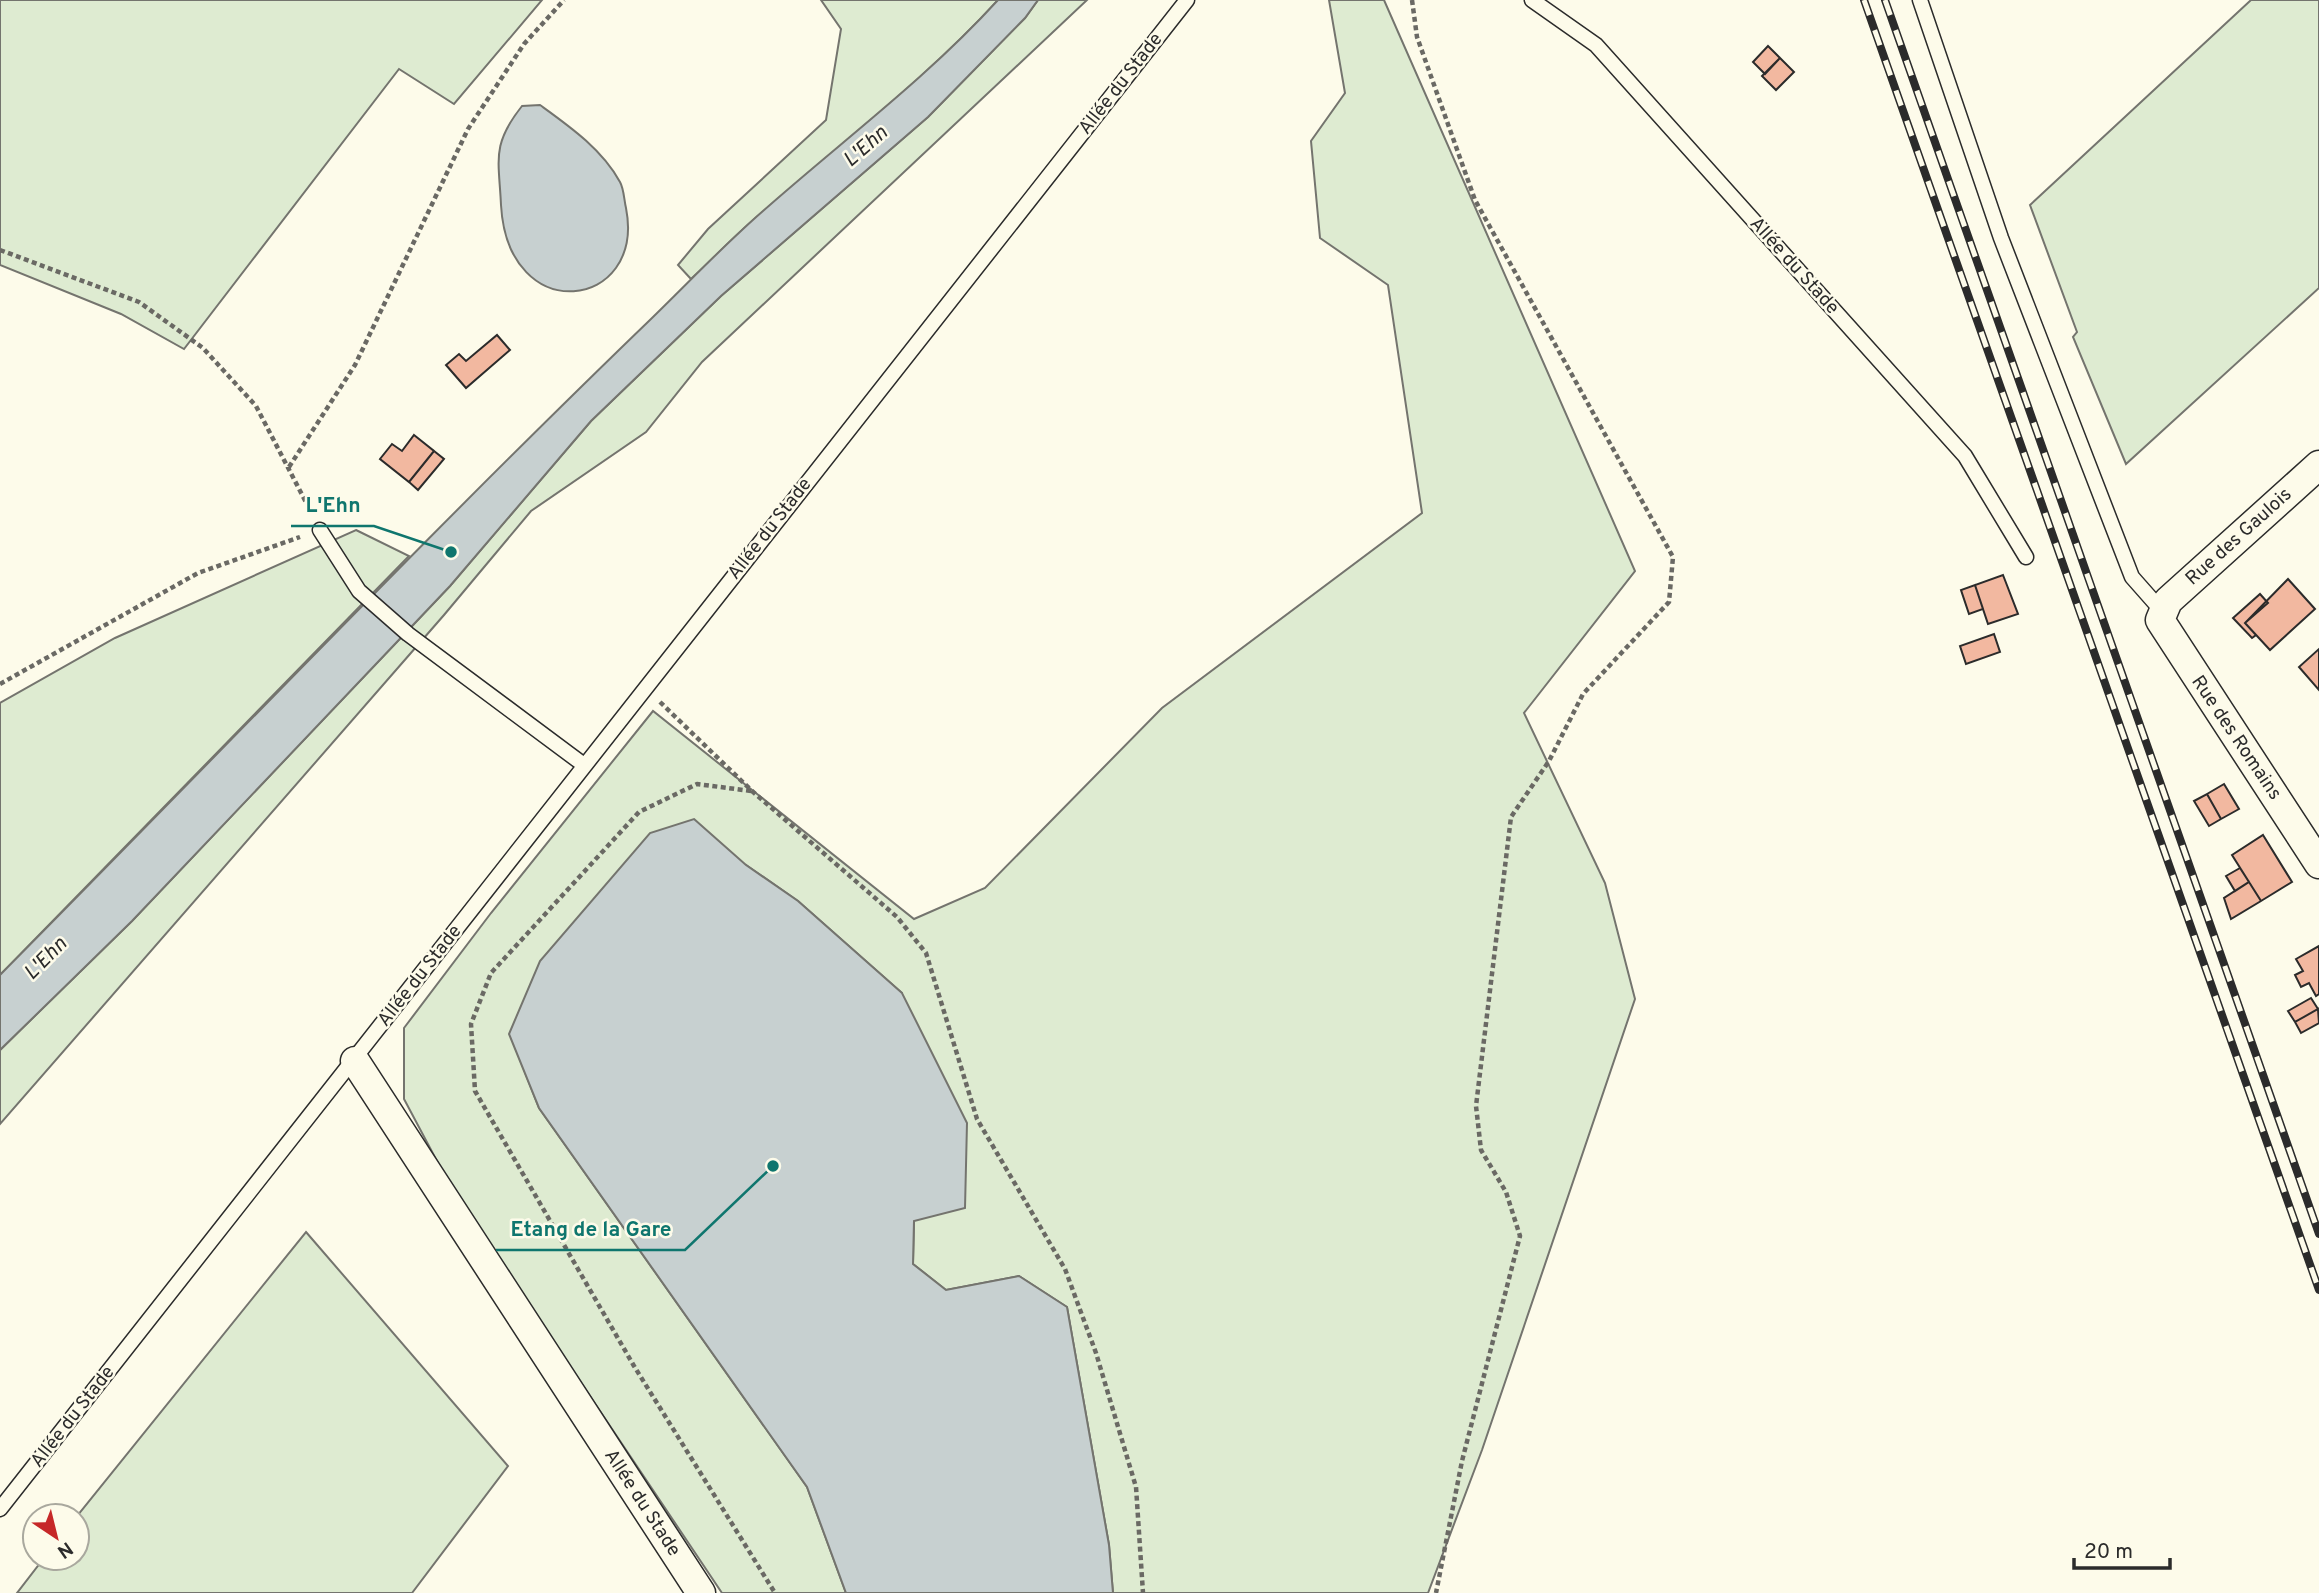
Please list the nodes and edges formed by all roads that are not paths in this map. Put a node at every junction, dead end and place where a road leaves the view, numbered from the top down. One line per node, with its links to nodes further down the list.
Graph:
1 (1187, 0): 8 (lane, Allée du Stade)
2 (1532, 0): 6 (lane, Allée du Stade)
3 (1920, 0): 7 (lane)
4 (2319, 465): 7 (street, Rue des Gaulois)
5 (320, 530): 8 (lane)
6 (2026, 557)
7 (2162, 611): 9 (street, Rue des Romains)
8 (584, 765): 10 (lane, Allée du Stade)
9 (2319, 864)
10 (355, 1061): 11 (lane, Allée du Stade); 12 (street, Allée du Stade)
11 (0, 1509)
12 (701, 1593)

